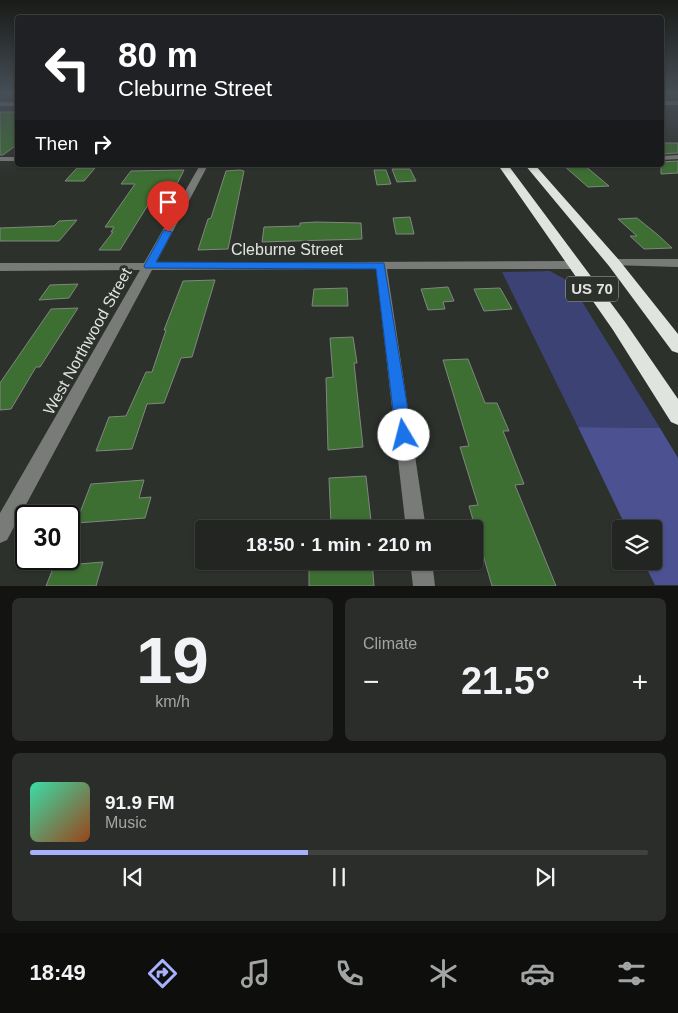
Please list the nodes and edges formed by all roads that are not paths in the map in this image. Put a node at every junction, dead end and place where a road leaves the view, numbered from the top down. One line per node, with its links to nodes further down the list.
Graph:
1 (664, 158): 2 (street)
2 (678, 158)
3 (0, 159): 4 (street)
4 (15, 159)
5 (203, 167): 13 (street, West Northwood Street)
6 (504, 167): 12 (highway, US 70)
7 (520, 167): 9 (highway)
8 (532, 167): 9 (highway, US 70)
9 (550, 189): 10 (highway, US 70)
10 (614, 263): 11 (street); 16 (highway, US 70)
11 (678, 263)
12 (575, 265): 14 (street, Cleburne Street); 17 (highway, US 70)
13 (149, 266): 14 (street, Cleburne Street); 15 (street, Cleburne Street); 19 (street, West Northwood Street)
14 (381, 266): 18 (street)
15 (0, 267)
16 (678, 346)
17 (678, 416)
18 (415, 520)
19 (0, 533)
20 (422, 570): 21 (street)
21 (424, 586)

